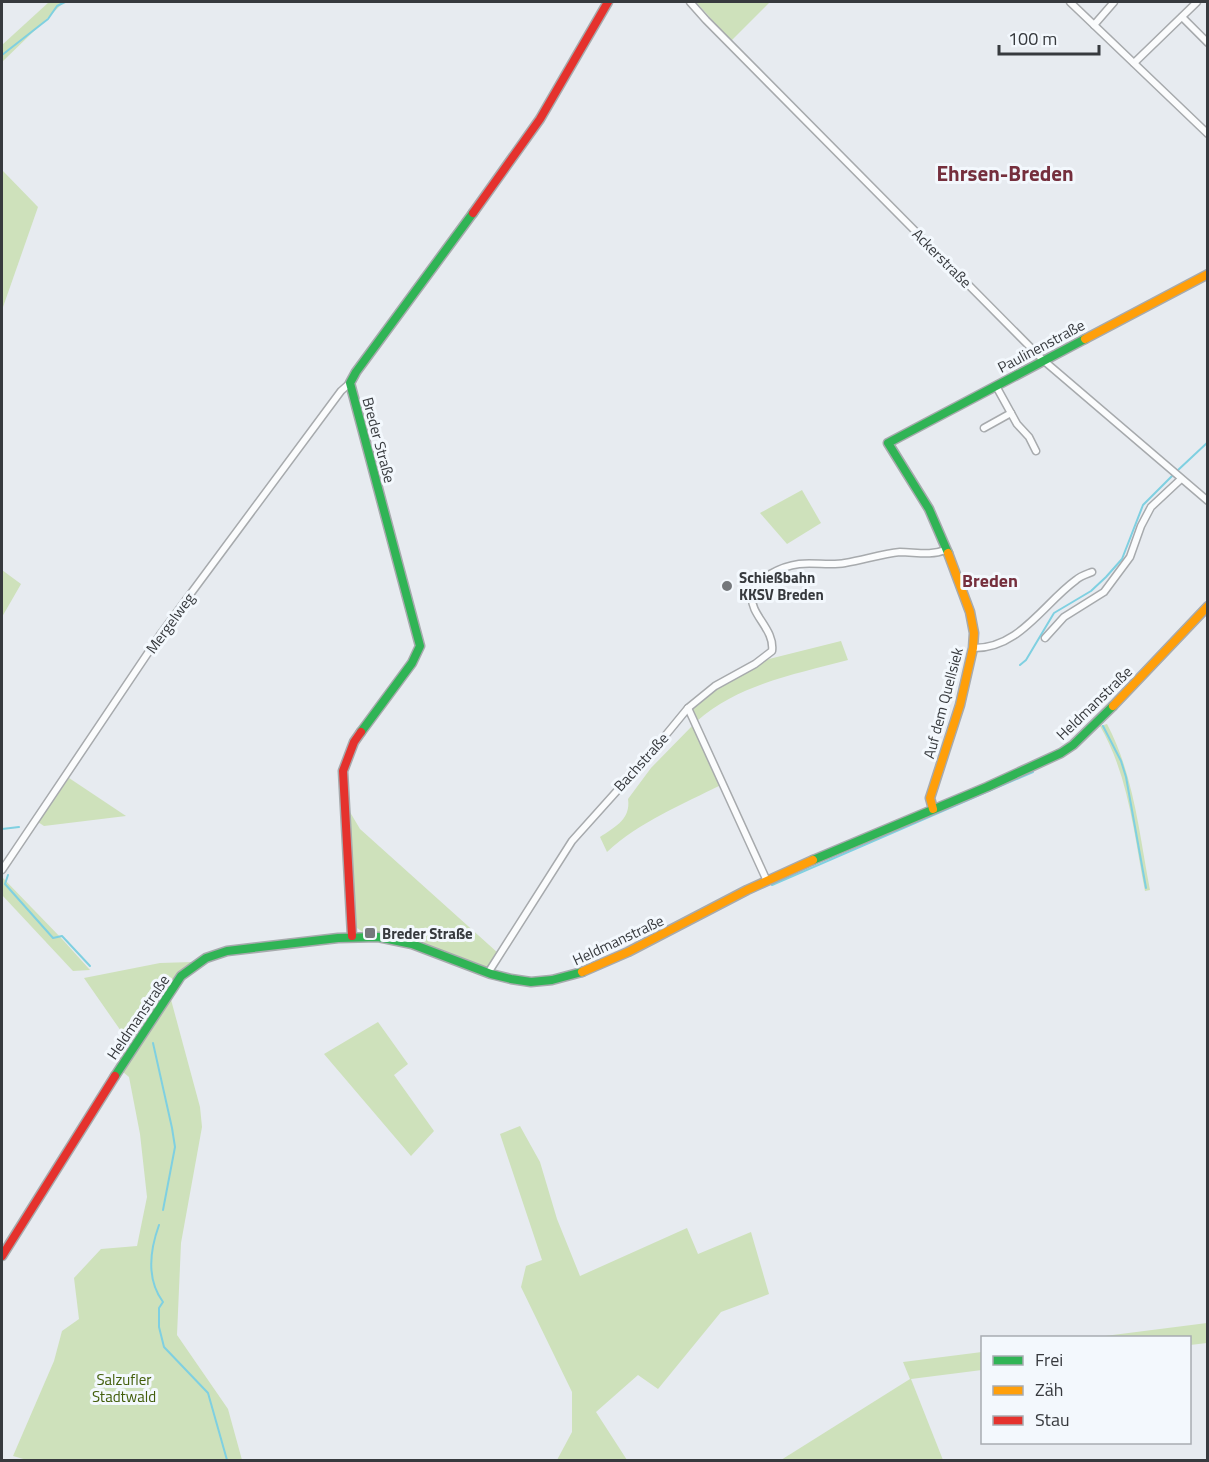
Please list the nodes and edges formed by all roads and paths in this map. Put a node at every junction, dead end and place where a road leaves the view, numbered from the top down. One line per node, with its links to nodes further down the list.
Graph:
1 (608, 2): 13 (street, Breder Straße)
2 (690, 2): 12 (street, Ackerstraße)
3 (1070, 2): 7 (street)
4 (1114, 2): 7 (street)
5 (1197, 2): 6 (street)
6 (1182, 17): 8 (street); 9 (street)
7 (1094, 25): 9 (street)
8 (1208, 43)
9 (1134, 63): 10 (street)
10 (1208, 134)
11 (1208, 274): 12 (street, Paulinenstraße)
12 (1043, 360): 14 (street, Paulinenstraße); 19 (street, Ackerstraße)
13 (350, 383): 28 (street, Mergelweg); 30 (street, Breder Straße)
14 (996, 386): 15 (street); 17 (street, Paulinenstraße)
15 (1011, 413): 16 (street); 18 (street)
16 (984, 428)
17 (888, 443): 21 (street, Auf dem Quellsiek)
18 (1036, 451)
19 (1181, 479): 20 (street, Ackerstraße); 24 (street)
20 (1208, 501)
21 (945, 550): 25 (street, Auf dem Quellsiek); 26 (street, Bachstraße)
22 (1092, 572): 25 (street)
23 (1208, 606): 27 (street, Heldmanstraße)
24 (1045, 638)
25 (973, 648): 27 (street, Auf dem Quellsiek)
26 (688, 708): 29 (street); 31 (street, Bachstraße)
27 (933, 809): 29 (street, Heldmanstraße)
28 (2, 870)
29 (766, 881): 31 (street, Heldmanstraße)
30 (352, 936): 31 (street, Heldmanstraße); 32 (street, Heldmanstraße)
31 (488, 973)
32 (2, 1256)

